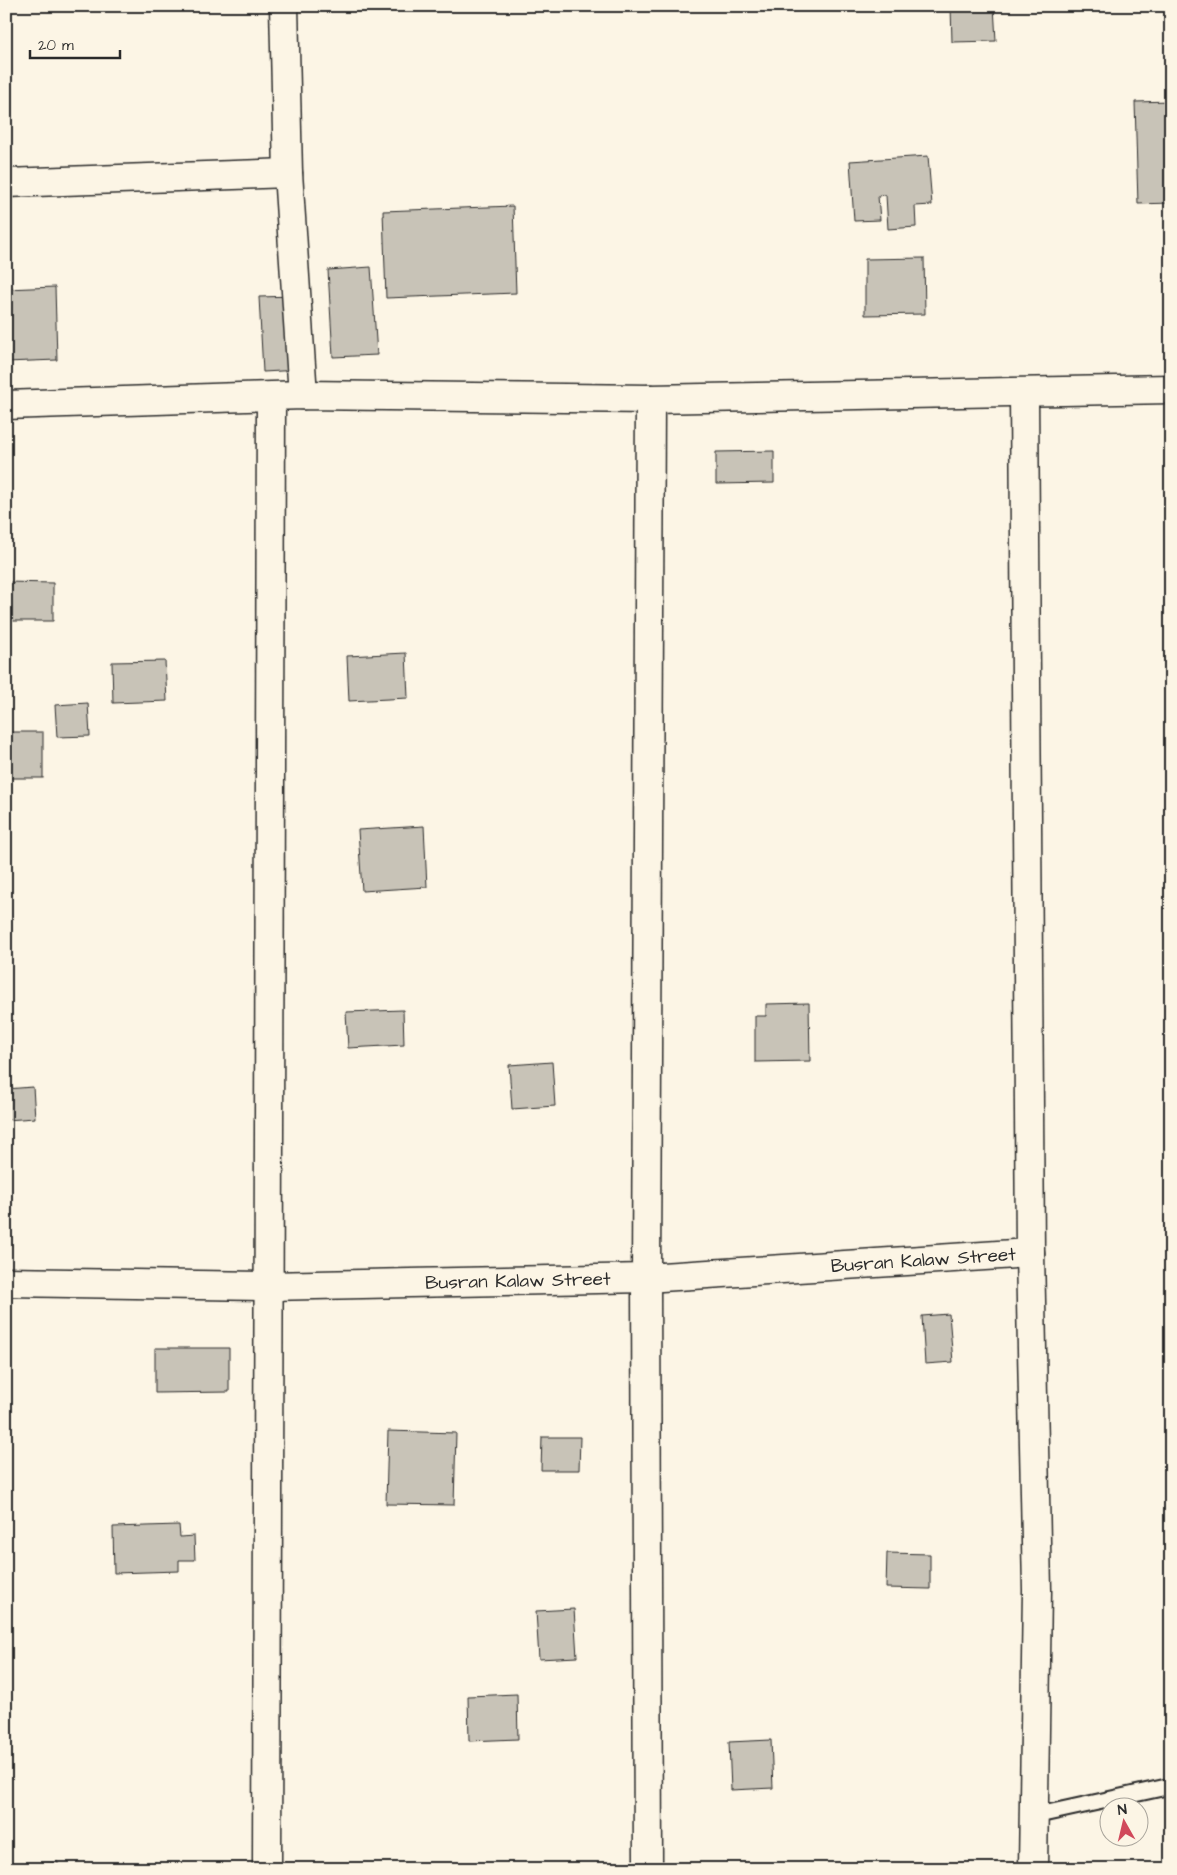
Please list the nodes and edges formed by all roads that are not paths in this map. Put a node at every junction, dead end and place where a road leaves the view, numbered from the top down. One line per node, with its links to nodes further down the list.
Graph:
1 (284, 6): 2 (street)
2 (288, 173): 3 (street); 6 (street)
3 (6, 182)
4 (1171, 388): 5 (street)
5 (1024, 393): 8 (street); 10 (street)
6 (303, 394): 7 (street); 8 (street)
7 (271, 397): 9 (street); 13 (street)
8 (650, 399): 11 (street)
9 (6, 405)
10 (1030, 1252): 11 (street, Busran Kalaw Street); 15 (street)
11 (646, 1278): 13 (street, Busran Kalaw Street); 17 (street)
12 (6, 1282): 13 (street, Busran Kalaw Street)
13 (268, 1286): 16 (street)
14 (1171, 1786): 15 (lane)
15 (1034, 1816): 18 (street)
16 (267, 1869)
17 (648, 1869)
18 (1033, 1869)

